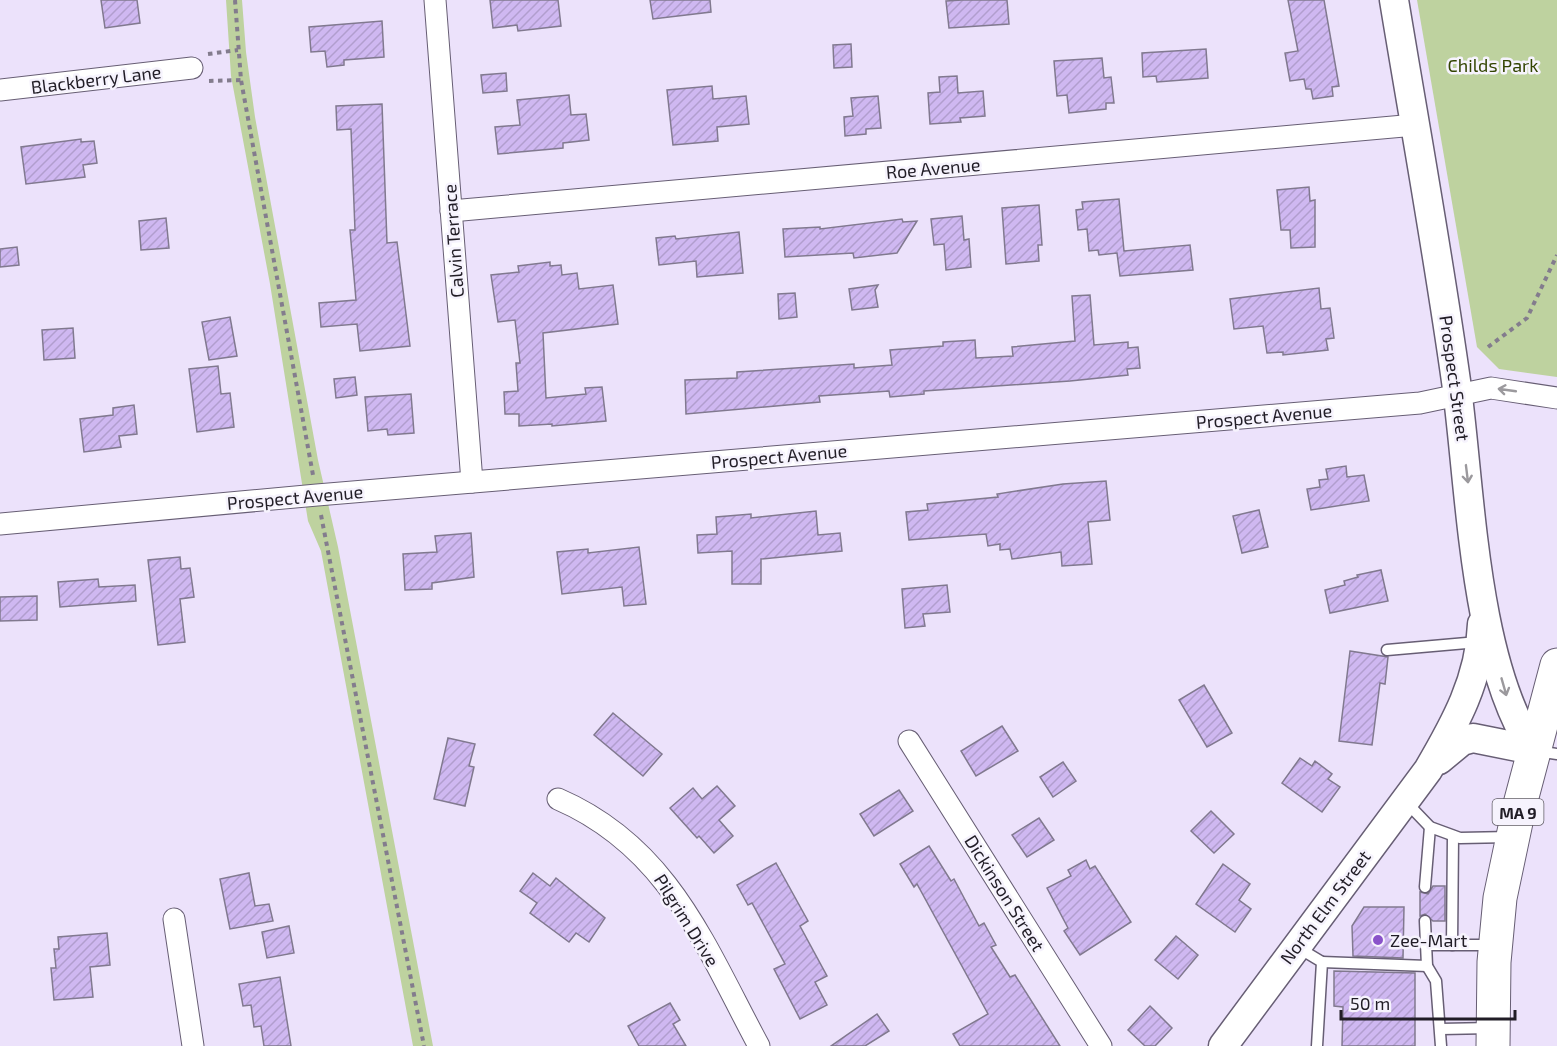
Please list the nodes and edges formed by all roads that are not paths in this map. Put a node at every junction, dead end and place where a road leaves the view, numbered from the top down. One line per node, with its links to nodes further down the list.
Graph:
1 (435, 0): 6 (street, Calvin Terrace)
2 (1394, 0): 5 (main road, Prospect Street)
3 (192, 68): 4 (street, Blackberry Lane)
4 (0, 90)
5 (1415, 125): 6 (street, Roe Avenue); 7 (main road, Prospect Street)
6 (451, 211): 9 (street, Calvin Terrace)
7 (1458, 395): 8 (street, Prospect Avenue, one-way to 7); 9 (street, Prospect Avenue); 11 (main road, Prospect Street, one-way to 11)
8 (1557, 398)
9 (472, 482): 10 (street, Prospect Avenue)
10 (0, 524)
11 (1483, 601): 12 (main road, North Elm Street); 16 (main road, Prospect Street, one-way to 16)
12 (1481, 642): 13 (lane); 17 (main road, North Elm Street)
13 (1387, 650)
14 (1557, 665): 16 (highway, MA 9)
15 (909, 741): 36 (street, Dickinson Street)
16 (1545, 752): 17 (main road, North Elm Street); 22 (highway, MA 9)
17 (1428, 770): 19 (main road, North Elm Street)
18 (558, 799): 35 (street, Pilgrim Drive)
19 (1405, 800): 20 (lane); 28 (main road, North Elm Street)
20 (1430, 827): 21 (lane); 23 (lane)
21 (1453, 836): 22 (lane); 27 (lane)
22 (1513, 837): 29 (highway, MA 9)
23 (1425, 886)
24 (174, 919): 34 (street)
25 (1425, 921): 26 (lane)
26 (1425, 945): 27 (lane); 31 (lane)
27 (1452, 945): 29 (lane)
28 (1295, 946): 30 (lane); 37 (main road, North Elm Street)
29 (1495, 953): 33 (highway, MA 9)
30 (1322, 962): 31 (lane); 38 (lane)
31 (1426, 966): 32 (lane)
32 (1441, 1029): 33 (lane); 39 (lane)
33 (1493, 1037)
34 (193, 1046)
35 (759, 1046)
36 (1101, 1046)
37 (1223, 1046)
38 (1317, 1046)
39 (1441, 1046)

